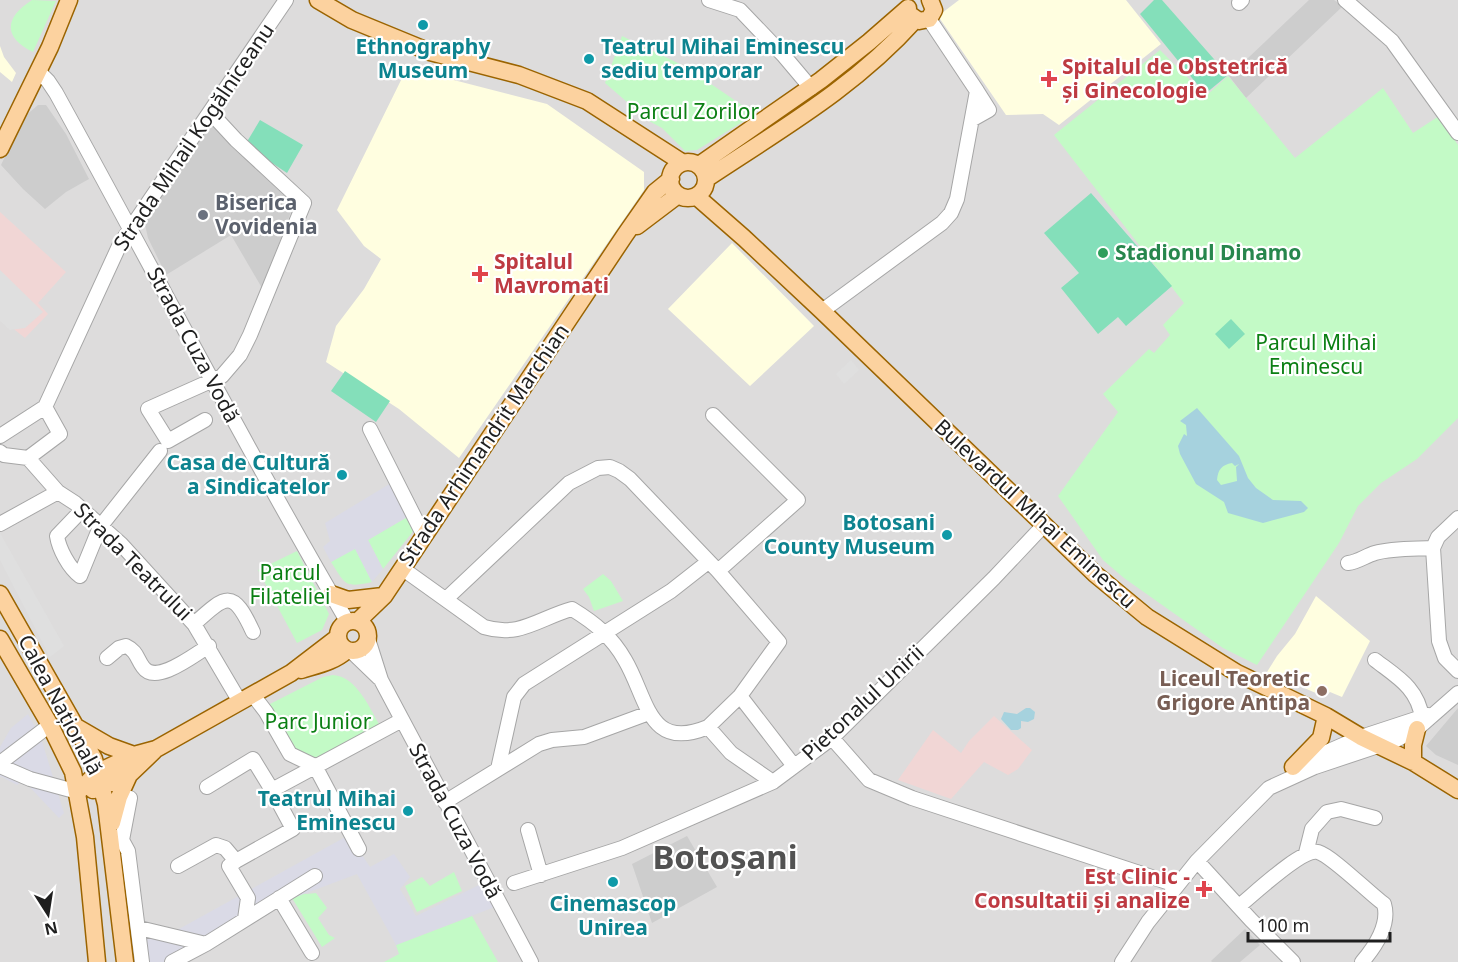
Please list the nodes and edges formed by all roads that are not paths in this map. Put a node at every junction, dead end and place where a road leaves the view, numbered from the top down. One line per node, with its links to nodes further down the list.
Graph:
1 (69, 0): 8 (main road)
2 (286, 0): 10 (street, Strada Mihail Kogălniceanu)
3 (318, 0): 13 (main road, Bulevardul Mihai Eminescu)
4 (709, 0): 6 (street)
5 (1345, 0): 11 (street)
6 (728, 2): 9 (street)
7 (924, 8): 9 (main road); 13 (main road); 16 (street)
8 (38, 71): 12 (main road); 14 (street, Strada Cuza Vodă)
9 (811, 88): 13 (main road)
10 (210, 112): 14 (street, Strada Mihail Kogălniceanu); 17 (street)
11 (1458, 132)
12 (0, 149)
13 (690, 178): 15 (main road, Strada Arhimandrit Marchian); 15 (main road, Strada Arhimandrit Marchian); 16 (main road, Bulevardul Mihai Eminescu)
14 (131, 228): 17 (street, Strada Cuza Vodă); 18 (street, Strada Mihail Kogălniceanu)
15 (625, 236): 32 (main road, Strada Arhimandrit Marchian)
16 (822, 311): 30 (main road, Bulevardul Mihai Eminescu)
17 (212, 381): 20 (street); 38 (street, Strada Cuza Vodă)
18 (45, 407): 22 (street); 25 (street)
19 (713, 415): 35 (street)
20 (205, 420)
21 (369, 429): 32 (street)
22 (0, 436)
23 (160, 450): 31 (street)
24 (0, 452): 25 (street)
25 (28, 458): 26 (street, Strada Teatrului)
26 (57, 492): 27 (street, Strada Teatrului); 29 (street)
27 (82, 510): 31 (street, Strada Teatrului); 31 (street)
28 (1458, 518): 33 (street)
29 (0, 524)
30 (1044, 525): 57 (main road, Bulevardul Mihai Eminescu); 64 (street, Pietonalul Unirii)
31 (100, 527): 42 (street, Strada Teatrului)
32 (424, 536): 36 (main road, Strada Arhimandrit Marchian)
33 (1433, 548): 34 (street); 51 (street)
34 (1348, 563)
35 (713, 567): 40 (street); 44 (street); 54 (street)
36 (403, 569): 39 (main road, Strada Arhimandrit Marchian); 40 (street)
37 (0, 594): 61 (main road, Calea Națională)
38 (331, 594): 39 (main road); 41 (street, Strada Cuza Vodă)
39 (384, 596): 41 (main road, Strada Arhimandrit Marchian); 45 (main road, Strada Arhimandrit Marchian)
40 (446, 599): 44 (street)
41 (353, 621): 45 (main road); 48 (main road)
42 (194, 624): 43 (street); 47 (street, Strada Teatrului)
43 (253, 632)
44 (605, 632): 56 (street); 73 (street)
45 (368, 637): 48 (main road); 52 (street, Strada Cuza Vodă)
46 (0, 639): 60 (main road, Calea Națională)
47 (209, 646): 49 (street); 55 (street, Strada Teatrului)
48 (345, 646): 52 (street, Strada Cuza Vodă); 55 (main road)
49 (107, 658)
50 (1375, 660): 59 (street)
51 (1458, 671)
52 (381, 680): 58 (street, Strada Cuza Vodă)
53 (1458, 693): 59 (street)
54 (740, 696): 62 (street); 71 (street)
55 (246, 699): 66 (main road); 70 (street, Strada Teatrului)
56 (649, 713): 62 (street); 73 (street)
57 (1326, 716): 63 (main road, Bulevardul Mihai Eminescu); 72 (main road)
58 (402, 720): 70 (street); 83 (street, Strada Cuza Vodă)
59 (1420, 724): 63 (street); 65 (street); 68 (main road)
60 (50, 725): 69 (street); 81 (main road, Calea Națională)
61 (74, 725): 67 (main road); 75 (main road, Calea Națională)
62 (708, 726): 76 (street)
63 (1361, 737): 65 (main road, Bulevardul Mihai Eminescu); 72 (street)
64 (832, 738): 71 (street, Pietonalul Unirii); 95 (street)
65 (1380, 747): 68 (main road, Bulevardul Mihai Eminescu); 78 (street)
66 (156, 749): 67 (main road); 74 (main road)
67 (134, 755): 75 (main road)
68 (1413, 762): 80 (main road, Bulevardul Mihai Eminescu)
69 (0, 764): 81 (street)
70 (315, 766): 79 (street); 87 (street)
71 (794, 766): 76 (street, Pietonalul Unirii)
72 (1293, 767): 78 (street)
73 (498, 769): 83 (street)
74 (129, 775): 75 (main road); 86 (main road)
75 (100, 779): 81 (main road); 86 (main road, Calea Națională)
76 (773, 782): 92 (street, Pietonalul Unirii)
77 (207, 788): 79 (street)
78 (1269, 788): 90 (street)
79 (272, 790): 89 (street)
80 (1458, 790)
81 (78, 792): 103 (main road, Calea Națională)
82 (130, 798): 99 (street)
83 (445, 802): 107 (street, Strada Cuza Vodă)
84 (1375, 818): 88 (street)
85 (528, 830): 92 (street)
86 (110, 836): 104 (main road, Calea Națională)
87 (358, 849)
88 (1306, 853): 97 (street); 109 (street)
89 (236, 861): 91 (street); 98 (street)
90 (1197, 861): 95 (street); 97 (street)
91 (178, 866)
92 (541, 875): 94 (street, Pietonalul Unirii)
93 (315, 876): 96 (street)
94 (514, 883)
95 (1176, 885): 108 (street)
96 (279, 898): 98 (street); 101 (street)
97 (1239, 906): 102 (street)
98 (245, 919): 100 (street)
99 (139, 928): 100 (street); 105 (street)
100 (206, 944): 106 (street)
101 (312, 953)
102 (1288, 960)
103 (98, 962)
104 (125, 962)
105 (142, 962)
106 (172, 962)
107 (531, 962)
108 (1122, 962)
109 (1362, 962)

